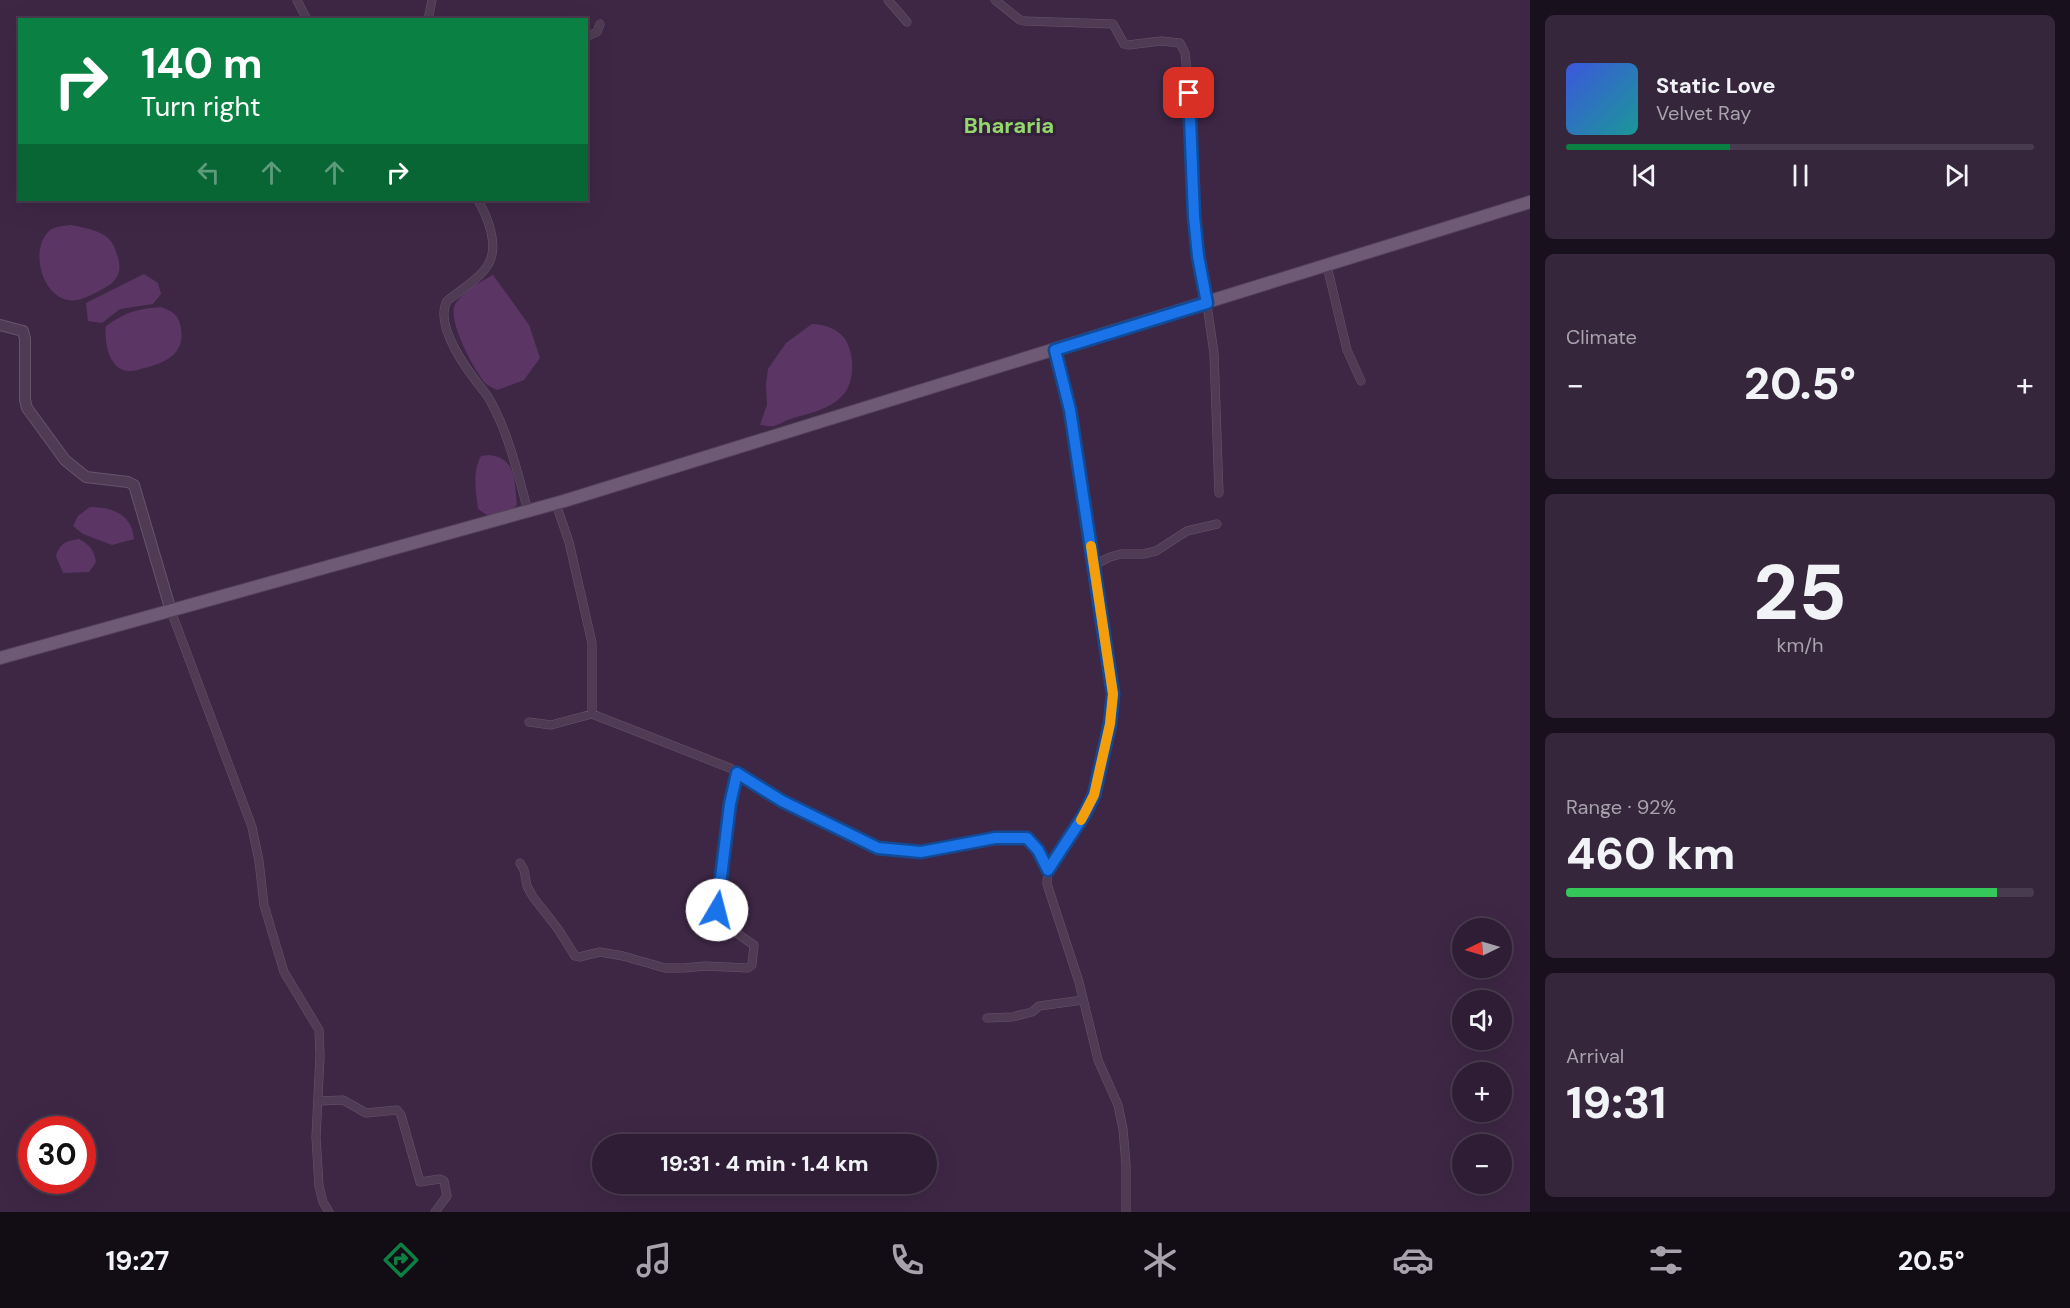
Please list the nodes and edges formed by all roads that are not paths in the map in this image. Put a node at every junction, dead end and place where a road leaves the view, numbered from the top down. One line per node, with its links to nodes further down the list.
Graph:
1 (297, 0): 5 (street)
2 (432, 0): 6 (street)
3 (888, 0): 7 (street)
4 (995, 0): 13 (street)
5 (306, 18)
6 (428, 18)
7 (907, 22)
8 (600, 24): 9 (street)
9 (588, 36)
10 (479, 201): 19 (street)
11 (1530, 202): 12 (main road)
12 (1327, 266): 13 (main road); 16 (street)
13 (1207, 303): 15 (main road); 17 (street)
14 (0, 325): 22 (street)
15 (1055, 350): 18 (main road); 21 (street)
16 (1361, 381)
17 (1219, 493)
18 (556, 504): 19 (main road); 24 (street)
19 (528, 511): 22 (main road)
20 (1217, 524): 21 (street)
21 (1094, 566): 28 (street)
22 (171, 611): 23 (main road); 31 (street)
23 (0, 658)
24 (592, 714): 25 (street); 26 (street)
25 (529, 722)
26 (737, 773): 27 (street); 28 (street)
27 (520, 862)
28 (1048, 870): 29 (street)
29 (1083, 1000): 30 (street); 34 (street)
30 (987, 1018)
31 (318, 1101): 32 (street); 33 (street)
32 (329, 1212)
33 (435, 1212)
34 (1126, 1212)

